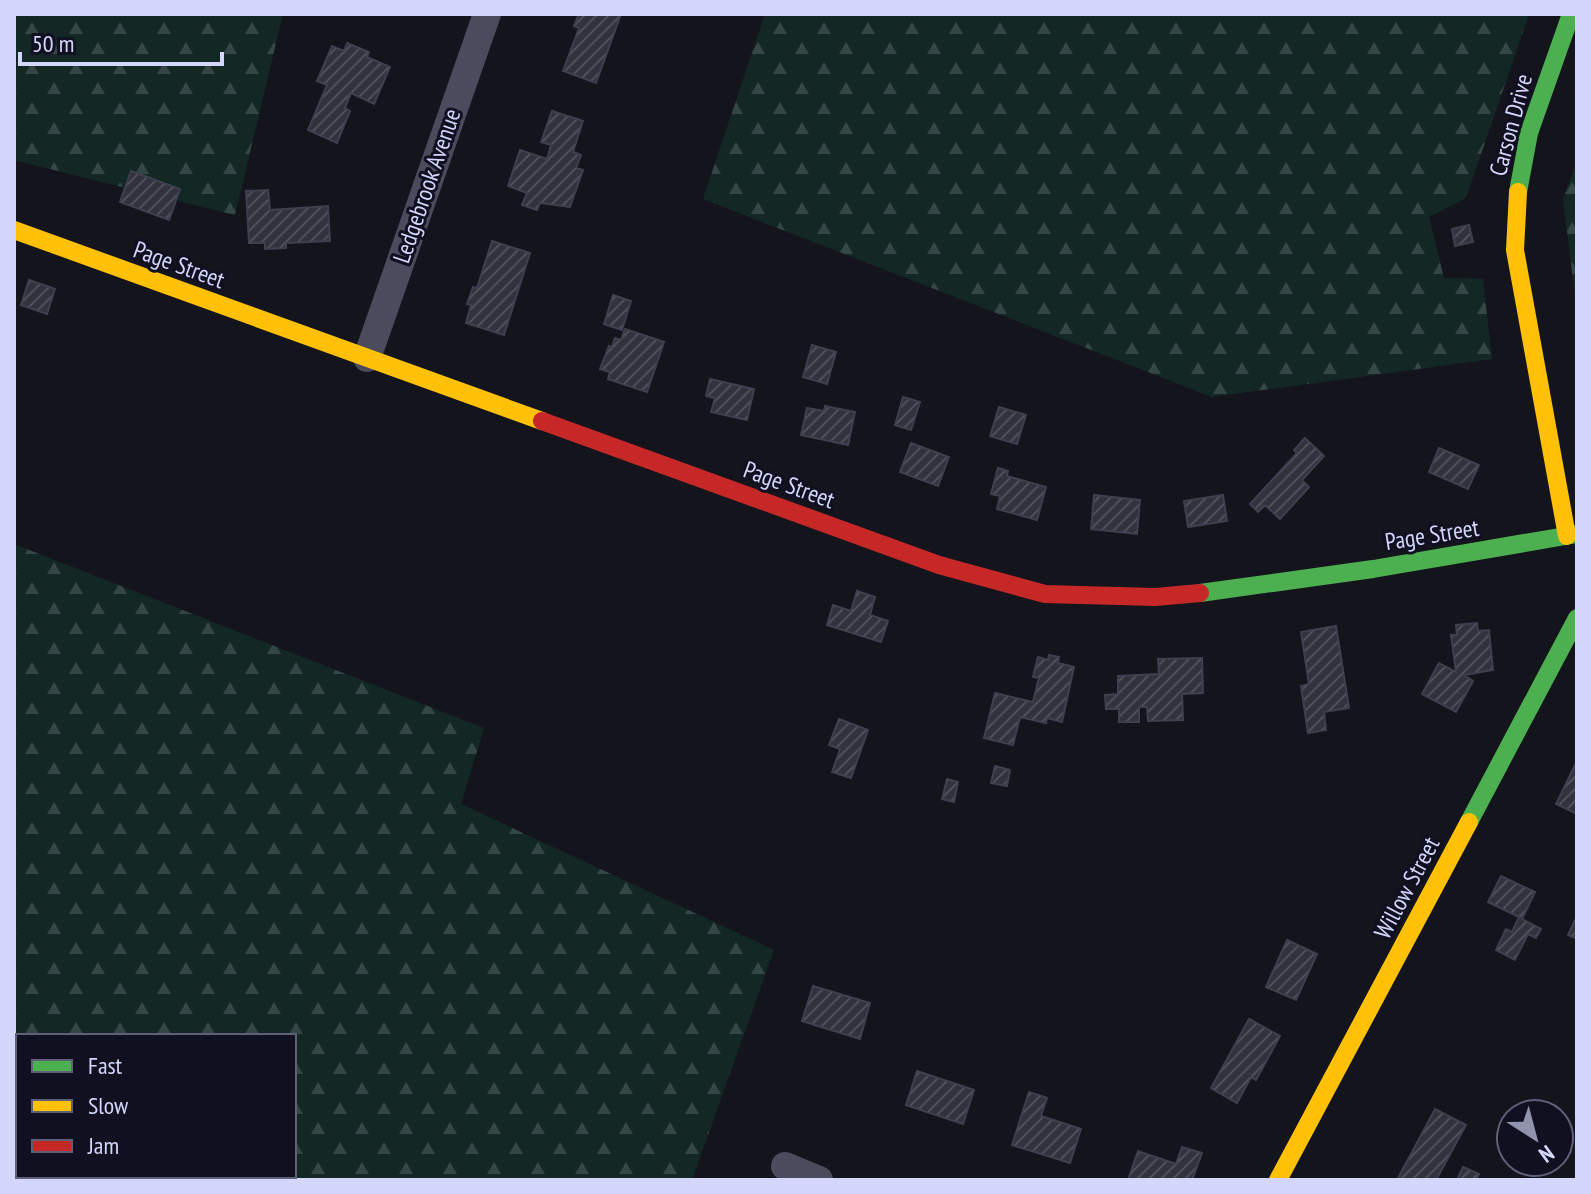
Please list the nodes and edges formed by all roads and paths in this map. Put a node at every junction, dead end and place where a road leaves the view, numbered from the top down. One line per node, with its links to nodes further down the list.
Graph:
1 (487, 14): 4 (street, Ledgebrook Avenue)
2 (1571, 14): 5 (street, Carson Drive)
3 (14, 230): 4 (street, Page Street)
4 (367, 358): 5 (street, Page Street)
5 (1572, 535)
6 (1577, 618): 9 (street, Willow Street)
7 (785, 1166): 8 (street)
8 (819, 1180)
9 (1278, 1180)

